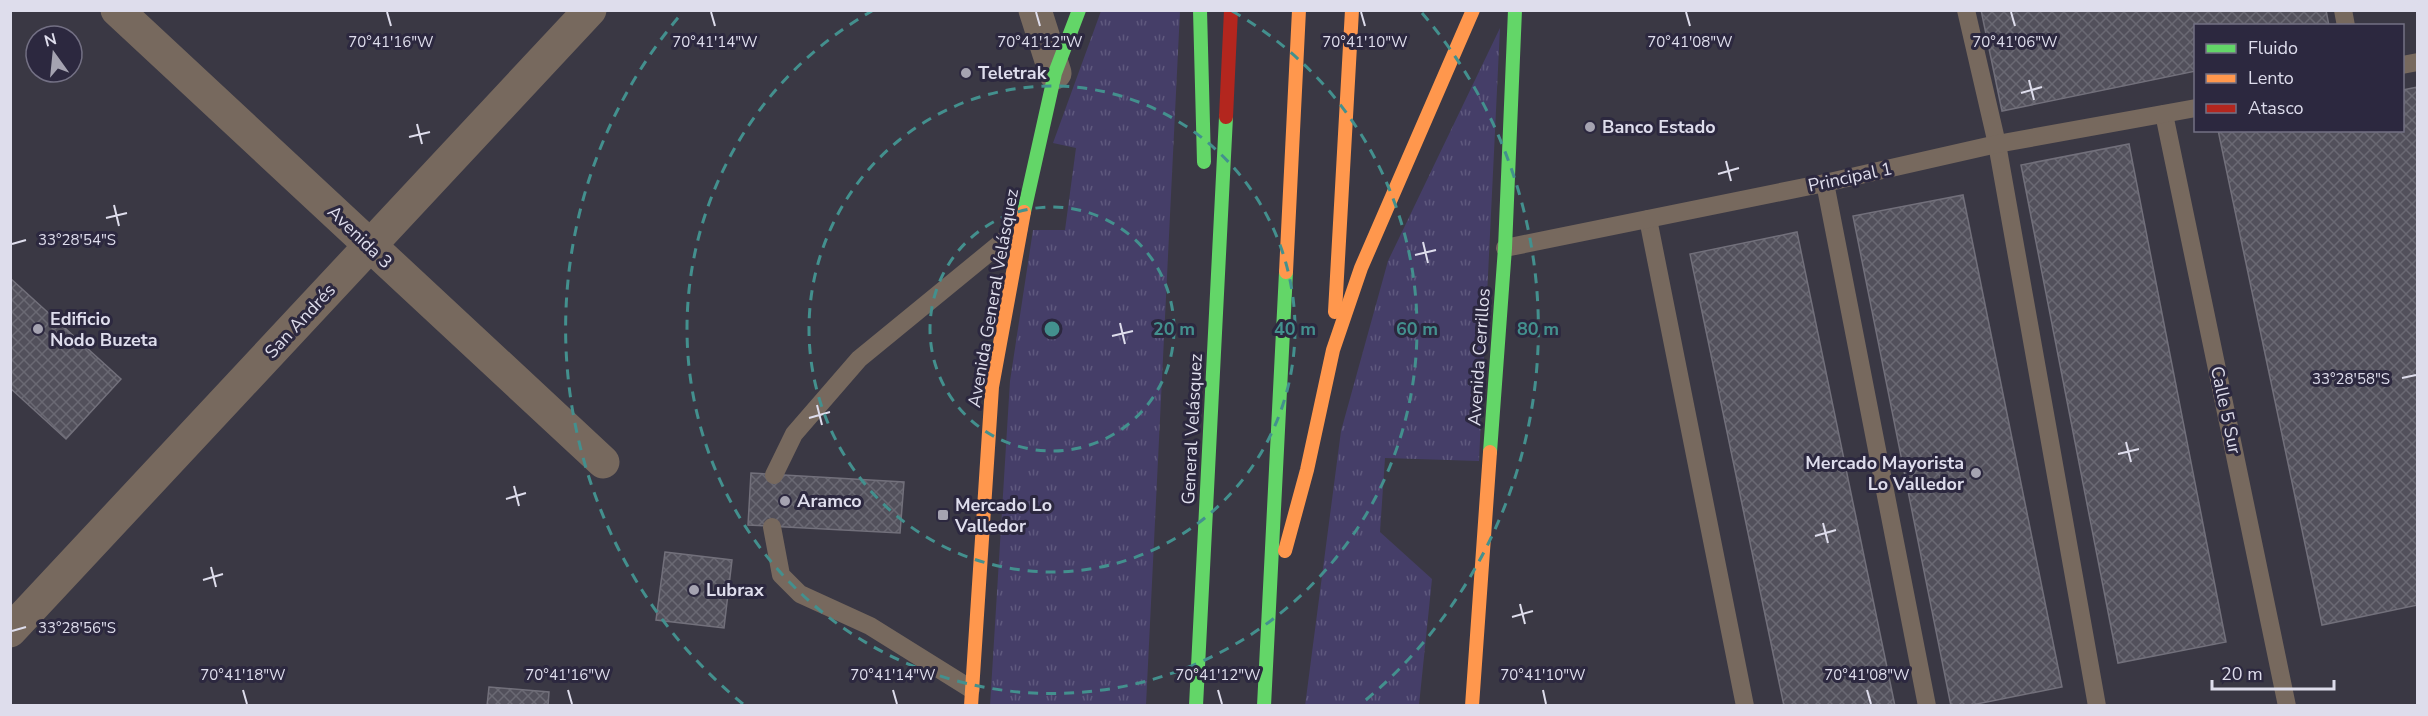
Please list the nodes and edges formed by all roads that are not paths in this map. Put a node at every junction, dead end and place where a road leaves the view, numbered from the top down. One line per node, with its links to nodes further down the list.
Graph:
1 (117, 10): 21 (street, Avenida 3)
2 (590, 10): 21 (street, San Andrés)
3 (1035, 10): 12 (street)
4 (1079, 10): 12 (main road, Avenida General Velásquez)
5 (1200, 10): 16 (main road)
6 (1231, 10): 24 (main road, General Velásquez)
7 (1299, 10): 28 (main road)
8 (1352, 10): 23 (main road)
9 (1473, 10): 23 (main road)
10 (1515, 10): 22 (main road, Avenida Cerrillos)
11 (1966, 10): 15 (lane)
12 (1055, 73): 20 (main road, Avenida General Velásquez)
13 (2194, 108): 14 (lane, Principal 1)
14 (2164, 114): 15 (lane, Principal 1); 37 (lane, Calle 5 Sur)
15 (1997, 144): 17 (lane, Principal 1); 36 (lane)
16 (1205, 181)
17 (1825, 183): 18 (lane, Principal 1); 35 (lane)
18 (1648, 219): 22 (lane, Principal 1); 34 (lane)
19 (1206, 226): 24 (main road)
20 (1021, 227): 26 (lane); 30 (main road, Avenida General Velásquez)
21 (370, 246): 25 (street, Avenida 3); 29 (street, San Andrés)
22 (1505, 249): 33 (main road, Avenida Cerrillos)
23 (1333, 350): 28 (main road)
24 (1213, 380): 31 (main road, General Velásquez)
25 (603, 462)
26 (774, 475)
27 (772, 526): 30 (lane)
28 (1269, 612): 32 (main road)
29 (10, 631)
30 (971, 697)
31 (1196, 705)
32 (1264, 705)
33 (1472, 705)
34 (1745, 705)
35 (1927, 705)
36 (2097, 705)
37 (2288, 705)

